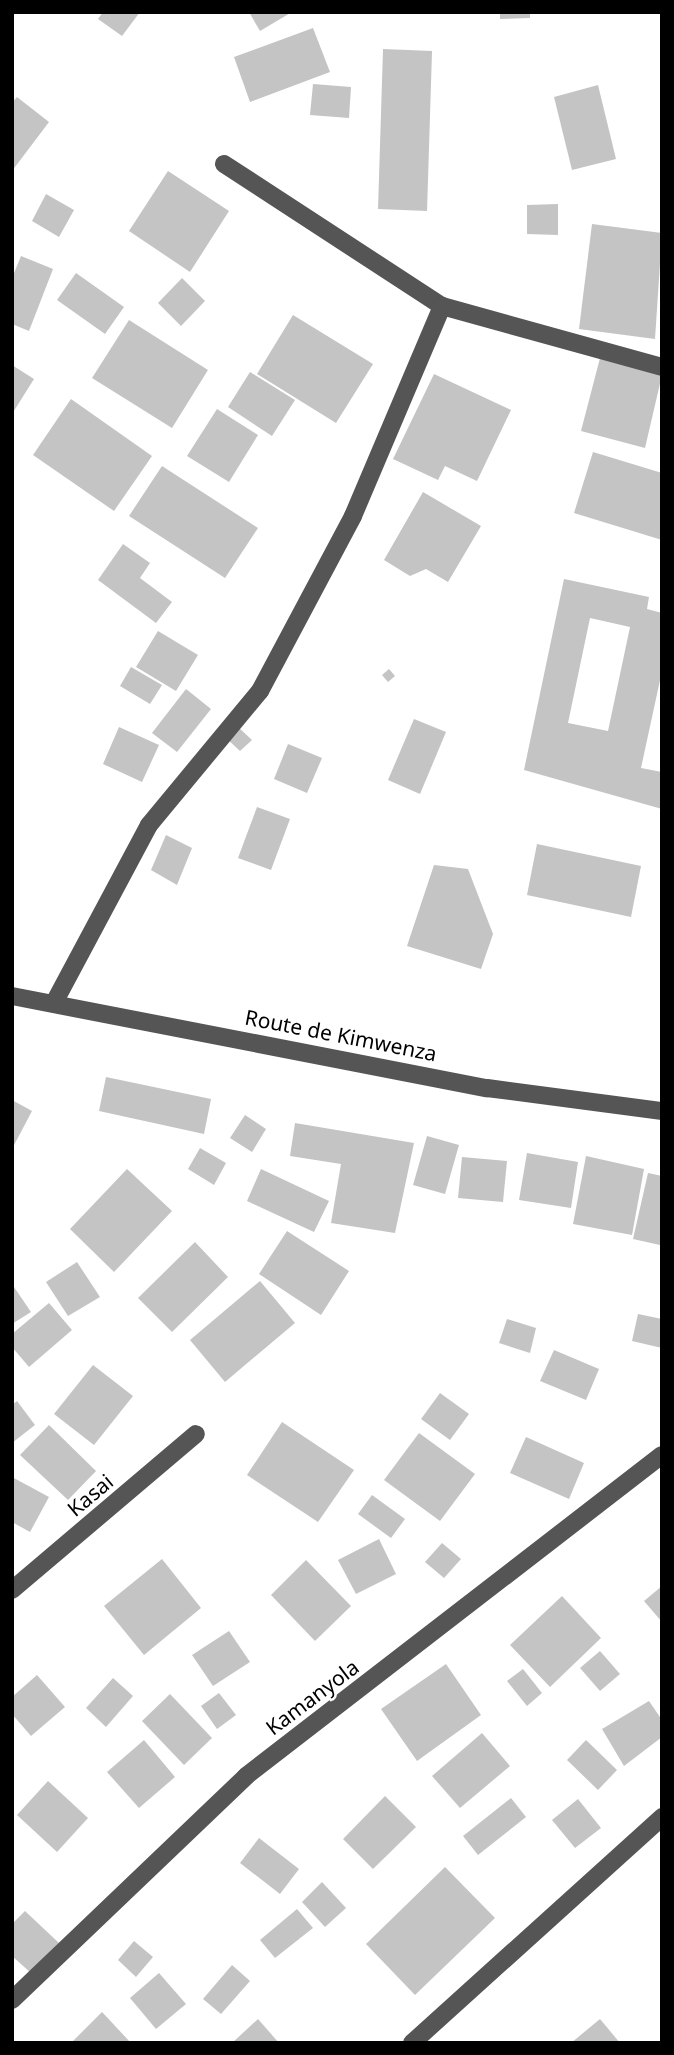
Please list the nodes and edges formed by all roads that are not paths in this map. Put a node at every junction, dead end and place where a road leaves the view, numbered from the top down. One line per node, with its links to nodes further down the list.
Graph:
1 (224, 164): 2 (street)
2 (442, 306): 3 (street); 5 (street)
3 (662, 368)
4 (12, 996): 5 (street, Route de Kimwenza)
5 (54, 1003): 6 (street, Route de Kimwenza)
6 (662, 1111)
7 (196, 1434): 9 (street, Kasai)
8 (662, 1455): 11 (street, Kamanyola)
9 (12, 1590)
10 (662, 1817): 12 (street)
11 (12, 2000)
12 (412, 2043)

